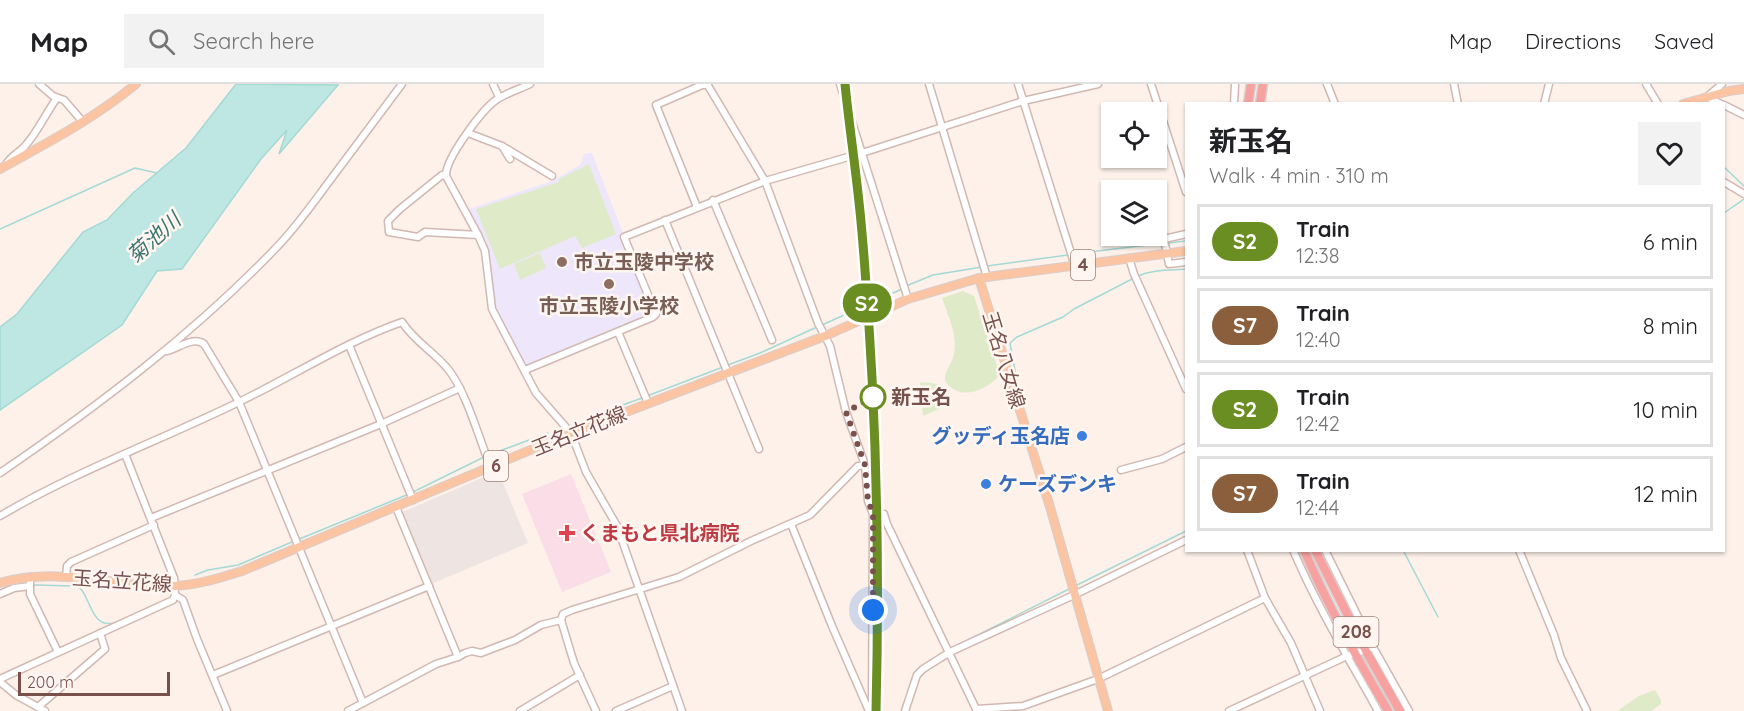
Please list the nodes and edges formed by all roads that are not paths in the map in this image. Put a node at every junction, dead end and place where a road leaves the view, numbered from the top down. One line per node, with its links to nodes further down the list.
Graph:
1 (39, 84): 23 (street)
2 (136, 84): 38 (main road)
3 (402, 84): 67 (street)
4 (493, 84): 24 (street)
5 (530, 84): 24 (street)
6 (707, 84): 47 (street); 52 (street)
7 (840, 84): 42 (street)
8 (928, 84): 39 (street)
9 (1018, 84): 25 (street)
10 (1098, 84): 25 (street)
11 (1151, 84): 49 (street)
12 (1235, 84): 26 (street)
13 (1246, 84): 27 (highway)
14 (1251, 84): 28 (highway)
15 (1261, 84): 29 (highway)
16 (1327, 84): 30 (street)
17 (1454, 84): 31 (street)
18 (1549, 84): 32 (street)
19 (1646, 84): 33 (street)
20 (1722, 84): 22 (street)
21 (1744, 89): 22 (main road)
22 (1707, 97): 34 (main road); 35 (street)
23 (57, 98): 38 (street); 44 (street)
24 (499, 98): 40 (street)
25 (1023, 101): 39 (street); 60 (street)
26 (1234, 102)
27 (1246, 102)
28 (1246, 102)
29 (1258, 102)
30 (1334, 102)
31 (1458, 102)
32 (1544, 102)
33 (1657, 102)
34 (1690, 102)
35 (1718, 102)
36 (1725, 106): 37 (street)
37 (1744, 115)
38 (83, 122): 44 (main road)
39 (942, 127): 42 (street); 61 (street)
40 (468, 133): 41 (street); 45 (street)
41 (502, 146): 43 (street); 46 (street)
42 (862, 153): 47 (street); 62 (street)
43 (510, 159)
44 (2, 167)
45 (446, 176): 55 (street); 55 (street)
46 (552, 176)
47 (765, 181): 51 (street); 63 (street)
48 (1725, 183): 50 (street)
49 (1185, 189)
50 (1744, 194)
51 (714, 200): 52 (street); 65 (street)
52 (697, 207): 53 (street)
53 (665, 220): 64 (street); 69 (street)
54 (1185, 234): 57 (street)
55 (478, 235): 68 (street)
56 (1185, 251): 57 (main road, 4)
57 (1167, 254): 58 (main road, 4); 59 (street)
58 (1129, 258): 60 (main road, 4); 71 (street)
59 (1185, 262)
60 (1075, 266): 61 (main road, 4)
61 (983, 272): 62 (main road, 玉名立花線 / 6); 107 (main road, 玉名八女線)
62 (908, 299): 63 (main road, 玉名立花線 / 6)
63 (821, 329): 69 (main road, 玉名立花線 / 6); 79 (street)
64 (618, 332): 68 (street); 72 (street)
65 (772, 340)
66 (349, 345): 70 (street); 73 (street); 74 (street)
67 (167, 351): 73 (street); 83 (street)
68 (525, 370): 75 (street)
69 (727, 373): 72 (main road, 玉名立花線 / 6); 77 (street)
70 (460, 387): 74 (street); 80 (street)
71 (1185, 387)
72 (646, 398): 75 (main road, 玉名立花線 / 6)
73 (239, 402): 78 (street); 82 (street)
74 (381, 424): 82 (street); 84 (street)
75 (571, 433): 80 (main road, 玉名立花線 / 6); 104 (street)
76 (1185, 448): 81 (street)
77 (759, 449)
78 (125, 454): 87 (street); 88 (street)
79 (865, 465): 86 (street); 89 (street)
80 (491, 468): 84 (main road, 玉名立花線 / 6)
81 (1122, 470)
82 (267, 471): 88 (street); 91 (street)
83 (0, 473)
84 (413, 500): 85 (main road, 玉名立花線 / 6)
85 (396, 507): 91 (main road, 玉名立花線 / 6); 103 (street)
86 (873, 514): 114 (street); 133 (street)
87 (0, 516)
88 (153, 522): 99 (street); 102 (street)
89 (791, 524): 104 (street); 133 (street)
90 (1185, 540): 107 (street)
91 (299, 547): 102 (main road, 玉名立花線 / 6); 110 (street)
92 (1248, 552): 108 (street)
93 (1294, 552): 115 (street)
94 (1305, 552): 115 (highway, 208)
95 (1316, 552): 112 (highway, 208)
96 (1326, 552): 112 (street)
97 (1520, 552): 142 (street)
98 (30, 577): 99 (main road, 玉名立花線 / 6); 100 (main road, 玉名立花線 / 6); 101 (street)
99 (66, 577): 102 (main road, 玉名立花線 / 6)
100 (0, 583)
101 (30, 586): 105 (street); 113 (street)
102 (175, 586): 106 (street)
103 (429, 586): 110 (street); 116 (street)
104 (639, 590): 109 (street); 122 (street)
105 (0, 594)
106 (175, 595): 111 (street); 117 (street)
107 (1074, 596): 114 (street); 120 (main road, 玉名八女線)
108 (1265, 598): 119 (street); 120 (street)
109 (561, 620): 116 (street); 118 (street)
110 (332, 626): 117 (street); 123 (street)
111 (100, 633): 113 (street); 124 (street)
112 (1369, 649): 115 (street); 140 (highway, 208); 141 (street)
113 (58, 652): 121 (street)
114 (950, 652): 125 (street); 134 (street)
115 (1351, 656): 119 (street); 138 (street); 139 (highway, 208)
116 (458, 657): 123 (street)
117 (213, 675): 127 (street)
118 (580, 675): 129 (street); 130 (street)
119 (1304, 675): 136 (street); 137 (street)
120 (1098, 679): 125 (street); 135 (main road, 玉名八女線)
121 (0, 680): 124 (street)
122 (672, 686): 131 (street); 132 (street)
123 (363, 703): 128 (street)
124 (38, 707): 126 (street)
125 (977, 710)
126 (45, 711)
127 (227, 711)
128 (348, 711)
129 (520, 711)
130 (596, 711)
131 (616, 711)
132 (682, 711)
133 (871, 711)
134 (906, 711)
135 (1108, 711)
136 (1229, 711)
137 (1320, 711)
138 (1378, 711)
139 (1388, 711)
140 (1400, 711)
141 (1409, 711)
142 (1587, 711)

